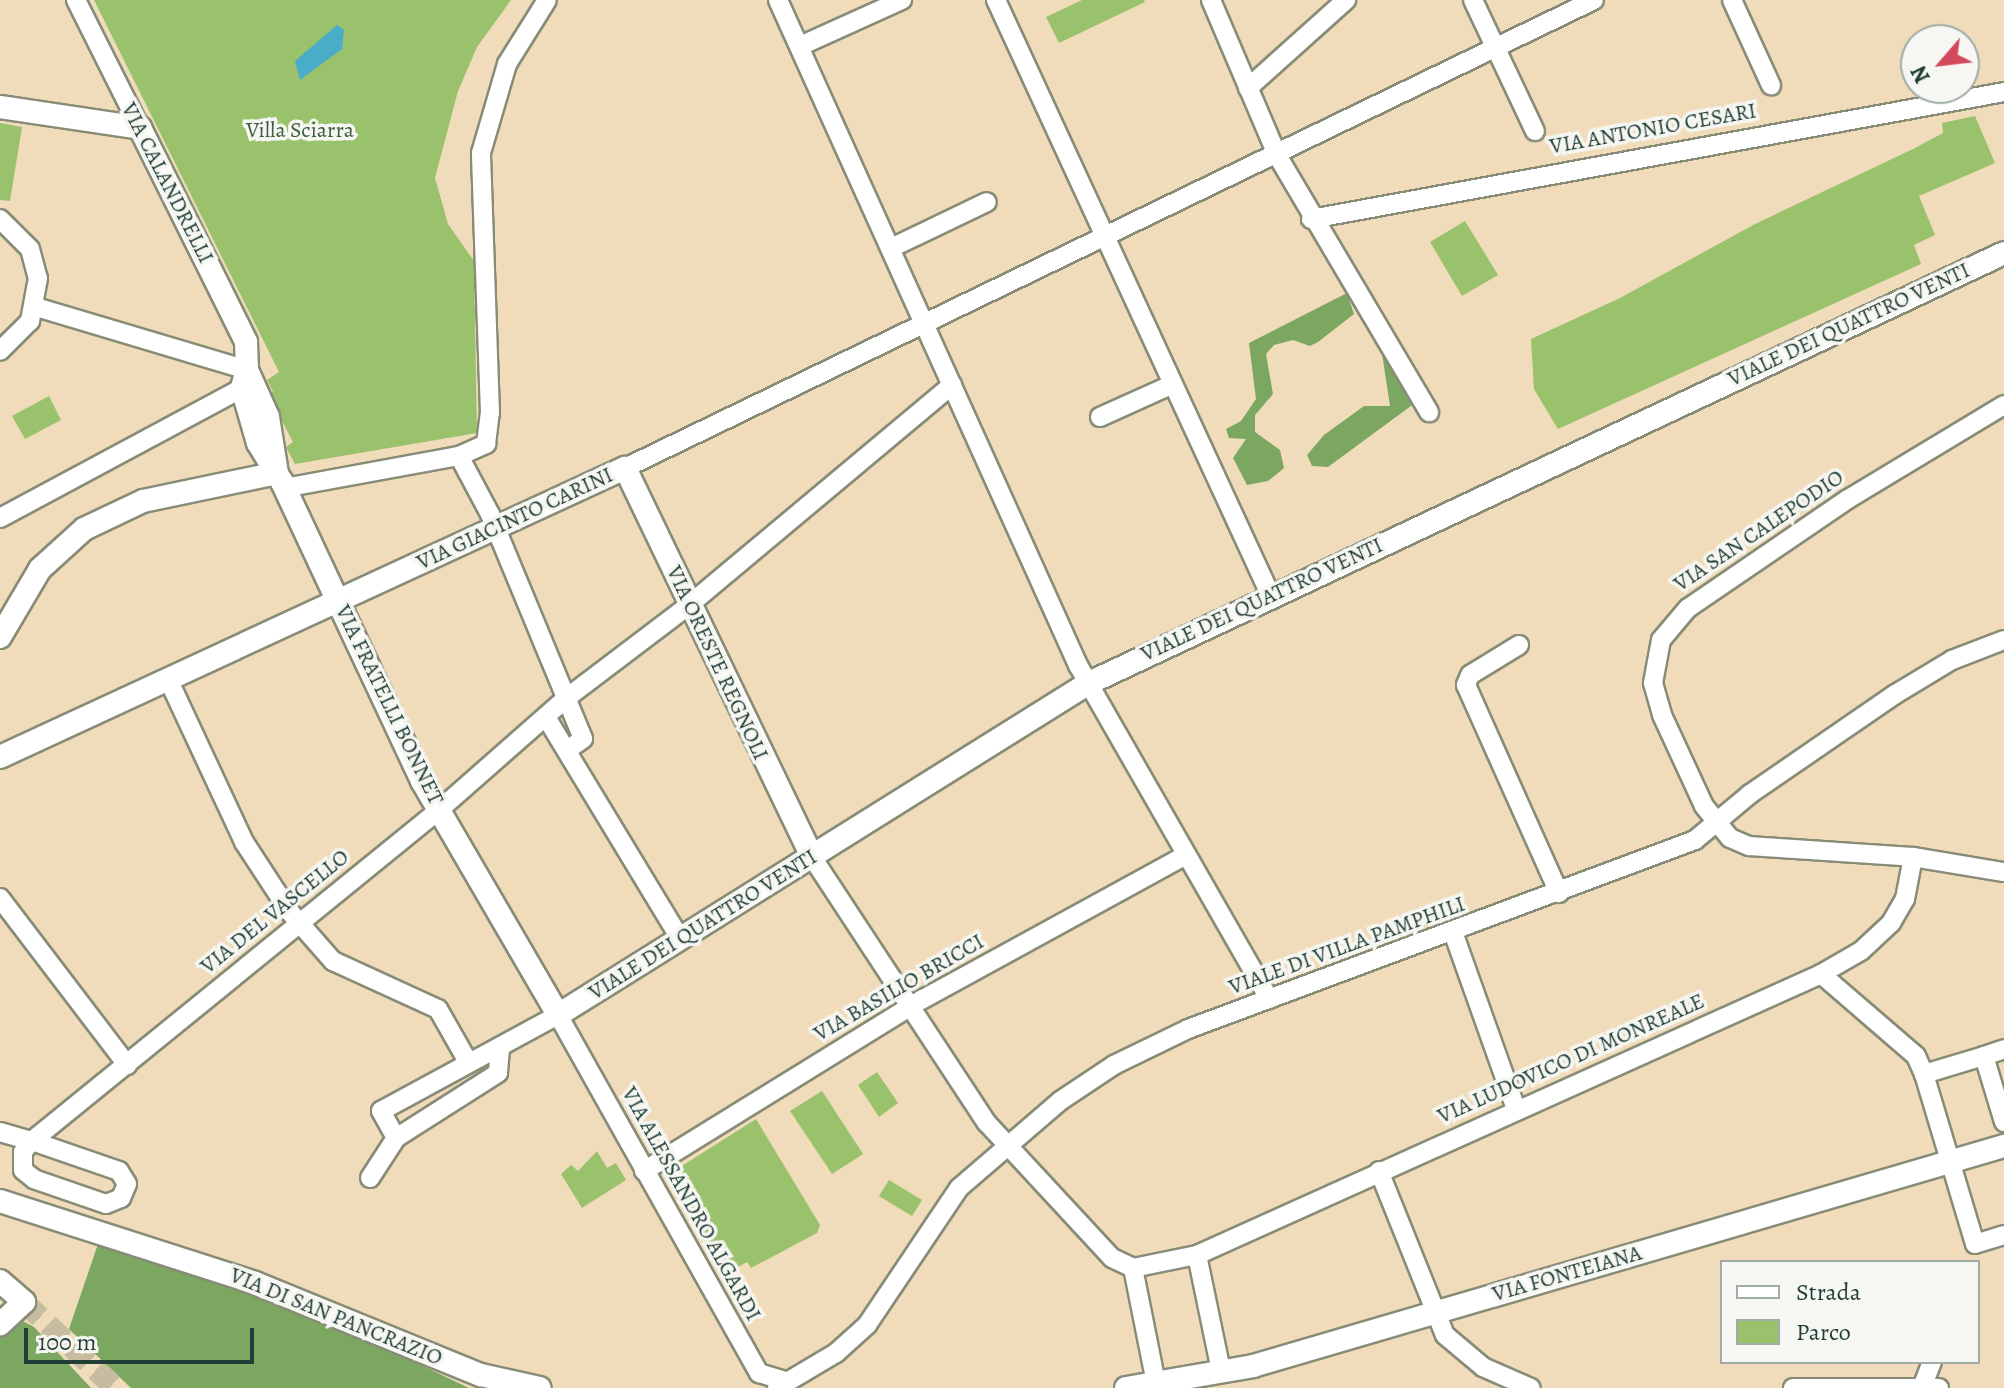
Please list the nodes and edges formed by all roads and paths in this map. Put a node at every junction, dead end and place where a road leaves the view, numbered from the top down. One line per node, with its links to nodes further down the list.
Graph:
1 (76, 0): 17 (street, VIA CALANDRELLI)
2 (547, 0): 35 (street)
3 (778, 0): 11 (street)
4 (902, 0): 11 (street)
5 (996, 0): 23 (street)
6 (1211, 0): 14 (street)
7 (1346, 0): 14 (street)
8 (1473, 0): 12 (street)
9 (1594, 0): 12 (street, VIA GIACINTO CARINI)
10 (1732, 0): 13 (street)
11 (800, 46): 24 (street)
12 (1496, 48): 18 (street); 19 (street, VIA GIACINTO CARINI)
13 (1771, 85)
14 (1248, 88): 19 (street)
15 (2004, 92): 22 (street, VIA ANTONIO CESARI)
16 (0, 107): 17 (street)
17 (140, 128): 29 (street, VIA CALANDRELLI)
18 (1535, 131)
19 (1277, 155): 22 (street); 23 (street, VIA GIACINTO CARINI)
20 (987, 202): 24 (street)
21 (0, 219): 26 (street)
22 (1311, 219): 33 (street)
23 (1105, 236): 27 (street, VIA GIACINTO CARINI); 30 (street)
24 (891, 248): 27 (street)
25 (2004, 253): 40 (street, VIALE DEI QUATTRO VENTI)
26 (36, 307): 28 (street); 29 (street)
27 (925, 325): 31 (street); 36 (street, VIA GIACINTO CARINI)
28 (0, 351)
29 (244, 379): 37 (street, VIA CALANDRELLI); 38 (street)
30 (1173, 384): 34 (street); 40 (street)
31 (952, 385): 42 (street); 47 (street)
32 (2004, 405): 53 (street, VIA SAN CALEPODIO)
33 (1429, 412)
34 (1100, 417)
35 (459, 456): 37 (street); 39 (street)
36 (625, 468): 39 (street, VIA GIACINTO CARINI); 42 (street, VIA ORESTE REGNOLI)
37 (280, 480): 41 (street, VIA FRATELLI BONNET); 43 (street)
38 (0, 518)
39 (495, 529): 41 (street, VIA GIACINTO CARINI); 48 (street)
40 (1270, 594): 47 (street, VIALE DEI QUATTRO VENTI)
41 (338, 600): 46 (street, VIA GIACINTO CARINI); 52 (street, VIA FRATELLI BONNET)
42 (689, 605): 48 (street); 55 (street, VIA ORESTE REGNOLI)
43 (0, 637)
44 (2004, 640): 53 (street, VIALE DI VILLA PAMPHILI)
45 (1519, 645): 58 (street)
46 (169, 681): 51 (street, VIA GIACINTO CARINI); 60 (street)
47 (1087, 684): 54 (street); 55 (street, VIALE DEI QUATTRO VENTI)
48 (564, 700): 49 (street, VIA DEL VASCELLO); 50 (street)
49 (546, 717): 50 (street); 52 (street, VIA DEL VASCELLO)
50 (567, 750): 62 (street)
51 (0, 757)
52 (439, 810): 60 (street, VIA DEL VASCELLO); 66 (street, VIA FRATELLI BONNET)
53 (1716, 825): 56 (street); 58 (street, VIALE DI VILLA PAMPHILI)
54 (1184, 856): 64 (street); 65 (street, VIA BASILIO BRICCI)
55 (812, 857): 62 (street, VIALE DEI QUATTRO VENTI); 65 (street)
56 (1913, 857): 57 (street); 63 (street, VIA LUDOVICO DI MONREALE)
57 (2004, 872)
58 (1559, 893): 61 (street, VIALE DI VILLA PAMPHILI)
59 (0, 898): 71 (street)
60 (299, 923): 70 (street); 71 (street, VIA DEL VASCELLO)
61 (1453, 932): 64 (street, VIALE DI VILLA PAMPHILI); 73 (street)
62 (680, 938): 66 (street, VIALE DEI QUATTRO VENTI)
63 (1821, 974): 72 (street); 73 (street, VIA LUDOVICO DI MONREALE)
64 (1269, 999): 78 (street, VIALE DI VILLA PAMPHILI)
65 (909, 1008): 78 (street); 81 (street, VIA BASILIO BRICCI)
66 (558, 1015): 67 (street); 81 (street, VIA ALESSANDRO ALGARDI)
67 (500, 1049): 70 (street); 76 (street)
68 (2004, 1049): 69 (street)
69 (1984, 1056): 72 (street); 74 (street)
70 (467, 1060): 76 (street)
71 (127, 1065): 77 (street, VIA DEL VASCELLO)
72 (1924, 1074): 80 (street)
73 (1516, 1109): 82 (street, VIA LUDOVICO DI MONREALE)
74 (2004, 1122)
75 (0, 1132): 77 (street)
76 (396, 1138): 83 (street)
77 (32, 1141): 84 (street); 84 (street)
78 (1007, 1146): 90 (street); 97 (street, VIALE DI VILLA PAMPHILI)
79 (2004, 1146): 80 (street, VIA FONTEIANA)
80 (1950, 1162): 88 (street); 92 (street, VIA FONTEIANA)
81 (644, 1171): 97 (street, VIA ALESSANDRO ALGARDI)
82 (1379, 1171): 89 (street, VIA LUDOVICO DI MONREALE); 92 (street)
83 (370, 1178)
84 (95, 1200): 86 (street)
85 (0, 1201): 86 (street, VIA DI SAN PANCRAZIO)
86 (87, 1229): 99 (street, VIA DI SAN PANCRAZIO)
87 (2004, 1235): 88 (street)
88 (1974, 1253)
89 (1197, 1255): 90 (street, VIA LUDOVICO DI MONREALE); 95 (street)
90 (1133, 1268): 96 (street)
91 (0, 1281): 93 (street)
92 (1434, 1313): 95 (street, VIA FONTEIANA); 102 (street)
93 (0, 1324)
94 (1932, 1364): 98 (street)
95 (1221, 1371): 96 (street, VIA FONTEIANA)
96 (1156, 1383): 101 (street, VIA FONTEIANA)
97 (784, 1386): 100 (street)
98 (1931, 1387): 103 (street)
99 (540, 1388)
100 (766, 1388)
101 (1126, 1388)
102 (1531, 1388)
103 (1793, 1388)

